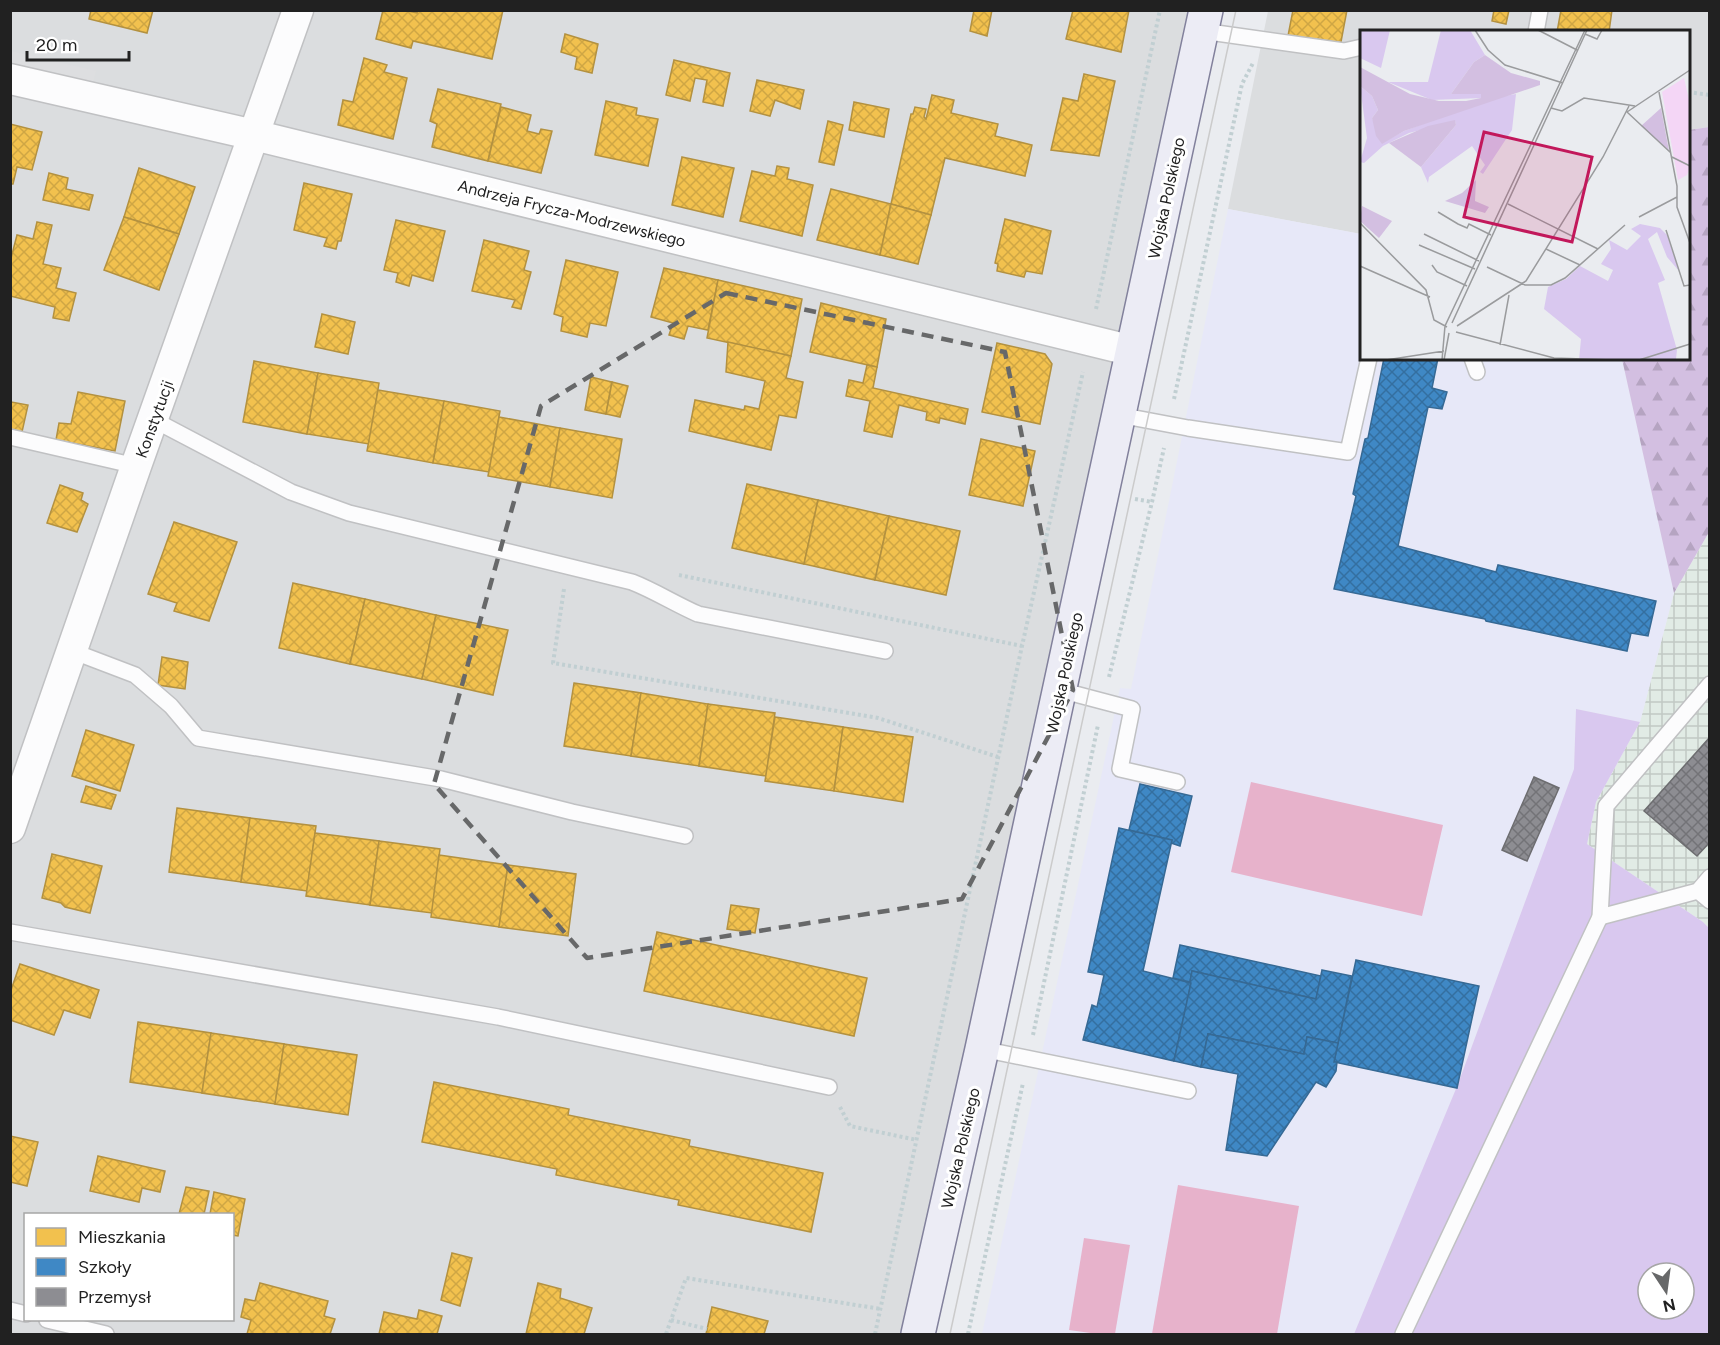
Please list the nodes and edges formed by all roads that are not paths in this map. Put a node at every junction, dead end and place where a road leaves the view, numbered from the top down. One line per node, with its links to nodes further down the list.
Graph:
1 (298, 10): 7 (street, Konstytucji)
2 (1540, 10): 4 (lane)
3 (1204, 21): 5 (lane); 8 (main road, Wojska Polskiego)
4 (1536, 30)
5 (1360, 47)
6 (10, 78): 7 (street, Andrzeja Frycza-Modrzewskiego)
7 (254, 135): 8 (street, Andrzeja Frycza-Modrzewskiego); 11 (street, Konstytucji)
8 (1133, 351): 10 (main road, Wojska Polskiego)
9 (1368, 360): 10 (lane)
10 (1119, 415): 17 (main road, Wojska Polskiego)
11 (154, 420): 13 (street, Konstytucji); 15 (lane)
12 (10, 436): 13 (lane)
13 (136, 466): 14 (street, Konstytucji)
14 (72, 651): 19 (street, Konstytucji); 20 (lane)
15 (885, 651)
16 (1710, 684): 23 (lane)
17 (1060, 690): 18 (lane); 25 (main road, Wojska Polskiego)
18 (1177, 782)
19 (10, 828)
20 (685, 836)
21 (1710, 877): 22 (lane)
22 (1704, 896): 23 (lane)
23 (1600, 917): 31 (lane)
24 (10, 932): 26 (lane)
25 (982, 1049): 27 (lane); 30 (main road, Wojska Polskiego)
26 (829, 1087)
27 (1188, 1091)
28 (51, 1321): 29 (lane)
29 (106, 1335)
30 (918, 1335)
31 (1403, 1335)

